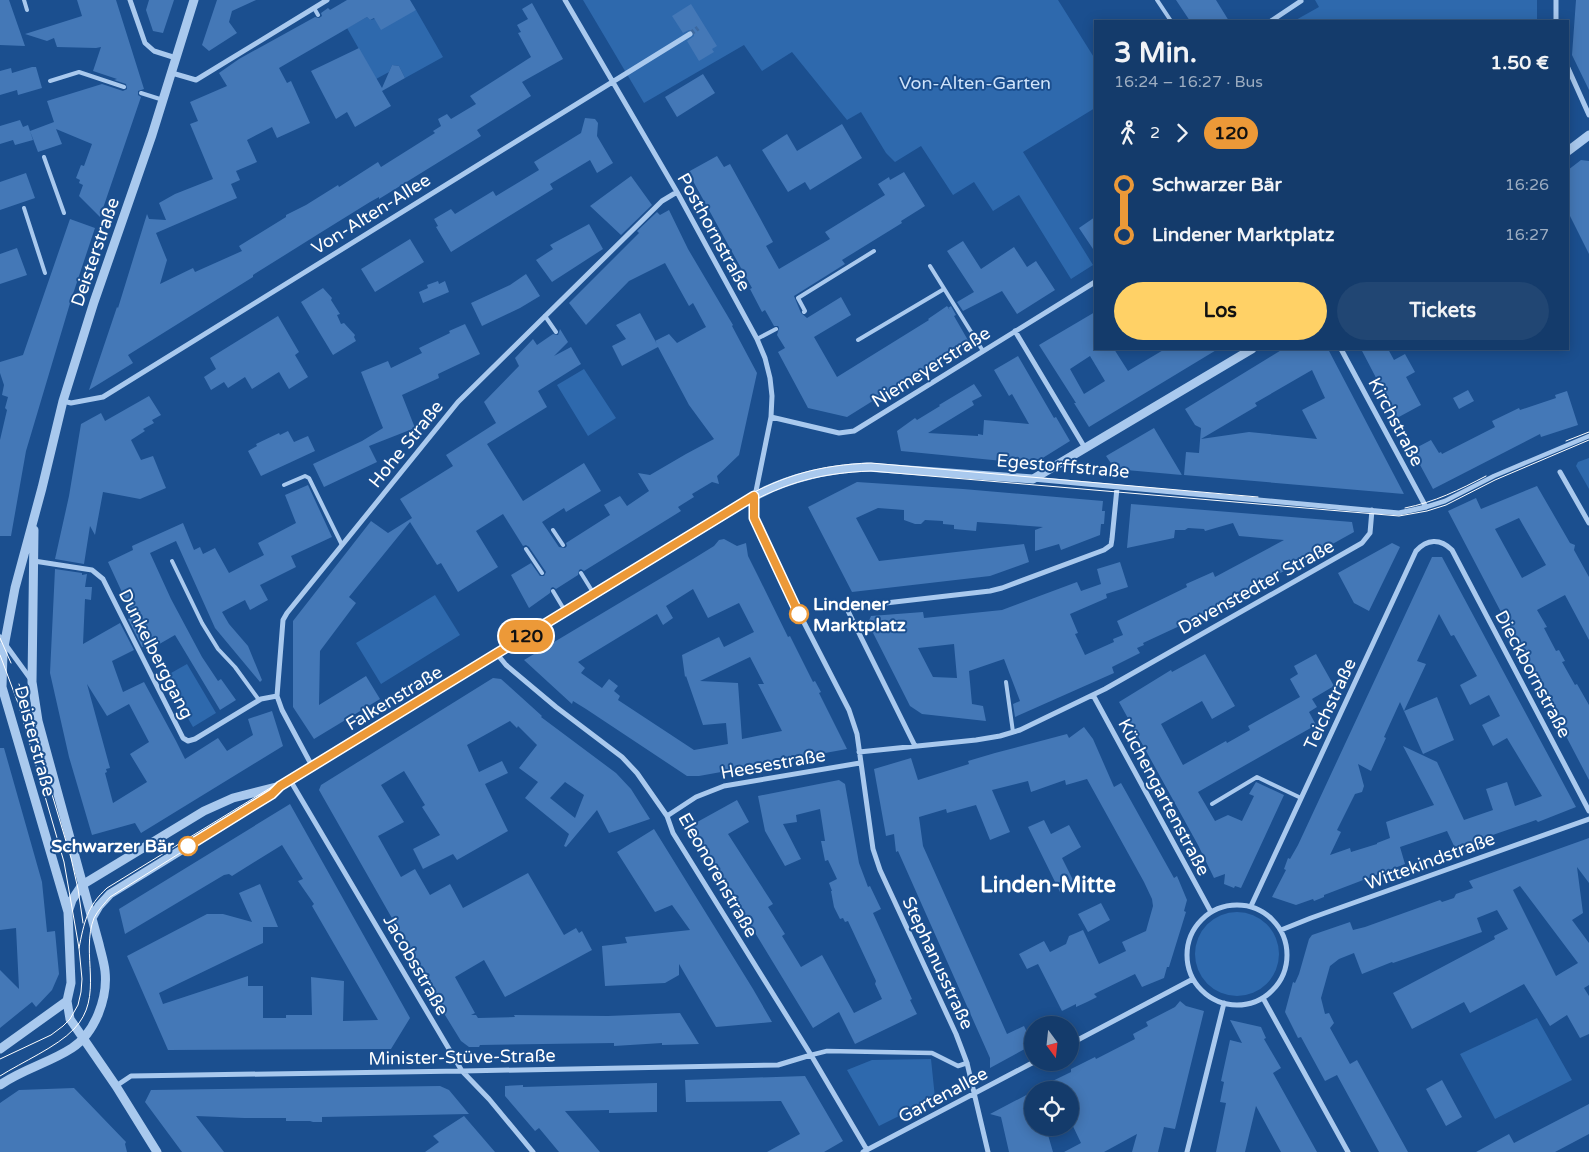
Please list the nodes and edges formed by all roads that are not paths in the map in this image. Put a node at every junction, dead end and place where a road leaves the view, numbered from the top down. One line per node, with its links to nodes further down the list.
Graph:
1 (24, 0): 10 (lane)
2 (130, 0): 16 (street)
3 (194, 0): 16 (street, Deisterstraße)
4 (327, 0): 9 (street)
5 (565, 0): 20 (street, Posthornstraße)
6 (1157, 0): 12 (lane)
7 (1556, 0): 14 (street)
8 (1301, 1): 13 (street)
9 (314, 8): 11 (lane); 18 (street)
10 (27, 10)
11 (318, 15)
12 (1170, 20)
13 (1272, 20)
14 (1556, 20)
15 (690, 34): 20 (street, Von-Alten-Allee)
16 (176, 58): 18 (street, Deisterstraße)
17 (1569, 70): 24 (street)
18 (172, 73): 23 (street, Deisterstraße)
19 (50, 81): 21 (lane)
20 (611, 81): 28 (street, Posthornstraße); 46 (street, Von-Alten-Allee)
21 (124, 87)
22 (141, 94): 23 (lane)
23 (163, 100): 46 (street, Deisterstraße)
24 (1589, 115)
25 (1589, 135): 26 (street)
26 (1569, 150)
27 (44, 157): 30 (lane)
28 (677, 192): 37 (street, Hohe Straße); 41 (street, Posthornstraße)
29 (24, 208): 33 (lane)
30 (64, 213)
31 (874, 251): 36 (lane)
32 (930, 266): 35 (lane)
33 (45, 273)
34 (1094, 283): 39 (street, Niemeyerstraße)
35 (944, 288): 42 (lane); 45 (lane)
36 (804, 312)
37 (545, 316): 40 (lane); 61 (street, Hohe Straße)
38 (776, 329): 41 (lane)
39 (1015, 331): 45 (street, Niemeyerstraße); 49 (street)
40 (556, 332)
41 (757, 339): 47 (street, Posthornstraße)
42 (858, 340)
43 (1250, 350): 49 (street)
44 (1342, 350): 55 (street, Kirchstraße)
45 (983, 351): 47 (street, Niemeyerstraße)
46 (63, 401): 57 (street, Deisterstraße)
47 (771, 417): 54 (street, Posthornstraße)
48 (1589, 436): 55 (street)
49 (1086, 449): 51 (street)
50 (1560, 472): 58 (street)
51 (1033, 479): 53 (street, Egestorffstraße); 54 (street, Egestorffstraße)
52 (284, 485): 61 (lane)
53 (1117, 488): 56 (street, Egestorffstraße); 80 (street)
54 (754, 496): 69 (street, Falkenstraße); 81 (street)
55 (1426, 507): 56 (street)
56 (1372, 510): 76 (street, Davenstedter Straße)
57 (34, 517): 64 (street, Deisterstraße); 71 (street, Deisterstraße)
58 (1589, 523)
59 (553, 530): 60 (lane)
60 (563, 544)
61 (342, 545): 77 (street, Hohe Straße)
62 (526, 549): 66 (lane)
63 (1452, 550): 86 (street, Teichstraße); 88 (street, Dieckbornstraße)
64 (34, 561): 73 (street, Deisterstraße); 78 (street, Dunkelberggang)
65 (172, 561): 78 (lane)
66 (542, 573)
67 (581, 573): 69 (lane)
68 (552, 591): 70 (lane)
69 (594, 594): 70 (street, Falkenstraße)
70 (566, 612): 72 (street, Falkenstraße)
71 (3, 641): 73 (street); 75 (street, Deisterstraße)
72 (497, 654): 83 (street, Falkenstraße); 89 (street, Eleonorenstraße)
73 (32, 682): 91 (street, Deisterstraße)
74 (1006, 682): 79 (lane)
75 (1, 688): 93 (street, Deisterstraße)
76 (1093, 695): 79 (street, Davenstedter Straße); 94 (street, Küchengartenstraße)
77 (277, 696): 78 (street, Dunkelberggang); 83 (street, Hohe Straße)
78 (259, 700)
79 (1013, 732): 80 (street, Davenstedter Straße)
80 (915, 746): 81 (street)
81 (859, 752): 82 (street)
82 (860, 762): 89 (street, Heesestraße); 105 (street, Stephanusstraße)
83 (312, 766): 84 (street, Falkenstraße)
84 (290, 780): 85 (street, Falkenstraße); 107 (street, Jacobsstraße)
85 (280, 786): 91 (street, Falkenstraße); 95 (street, Falkenstraße)
86 (1301, 798): 87 (lane); 92 (street, Teichstraße)
87 (1212, 804)
88 (1589, 810)
89 (667, 816): 104 (street, Eleonorenstraße)
90 (1589, 819): 96 (street, Wittekindstraße)
91 (82, 885): 93 (street, Falkenstraße); 95 (street, Deisterstraße)
92 (1251, 906): 94 (street); 96 (street)
93 (68, 912): 99 (street)
94 (1212, 912): 97 (street)
95 (92, 918): 101 (street)
96 (1281, 930): 98 (street)
97 (1193, 979): 100 (street); 102 (street)
98 (1264, 998): 100 (street); 116 (street)
99 (67, 1001): 101 (street); 103 (street)
100 (1224, 1003): 115 (street)
101 (83, 1039): 108 (street); 109 (street)
102 (1079, 1039)
103 (0, 1049)
104 (811, 1055): 105 (street); 107 (street, Minister-Stüve-Straße); 112 (street, Eleonorenstraße)
105 (967, 1063): 110 (street, Stephanusstraße)
106 (1024, 1067): 110 (street, Gartenallee)
107 (462, 1071): 109 (street, Minister-Stüve-Straße); 113 (street, Jacobsstraße)
108 (0, 1085)
109 (116, 1086): 111 (street)
110 (975, 1094): 112 (street, Gartenallee); 114 (street, Stephanusstraße)
111 (157, 1149)
112 (865, 1151)
113 (533, 1152)
114 (988, 1152)
115 (1187, 1152)
116 (1348, 1152)

